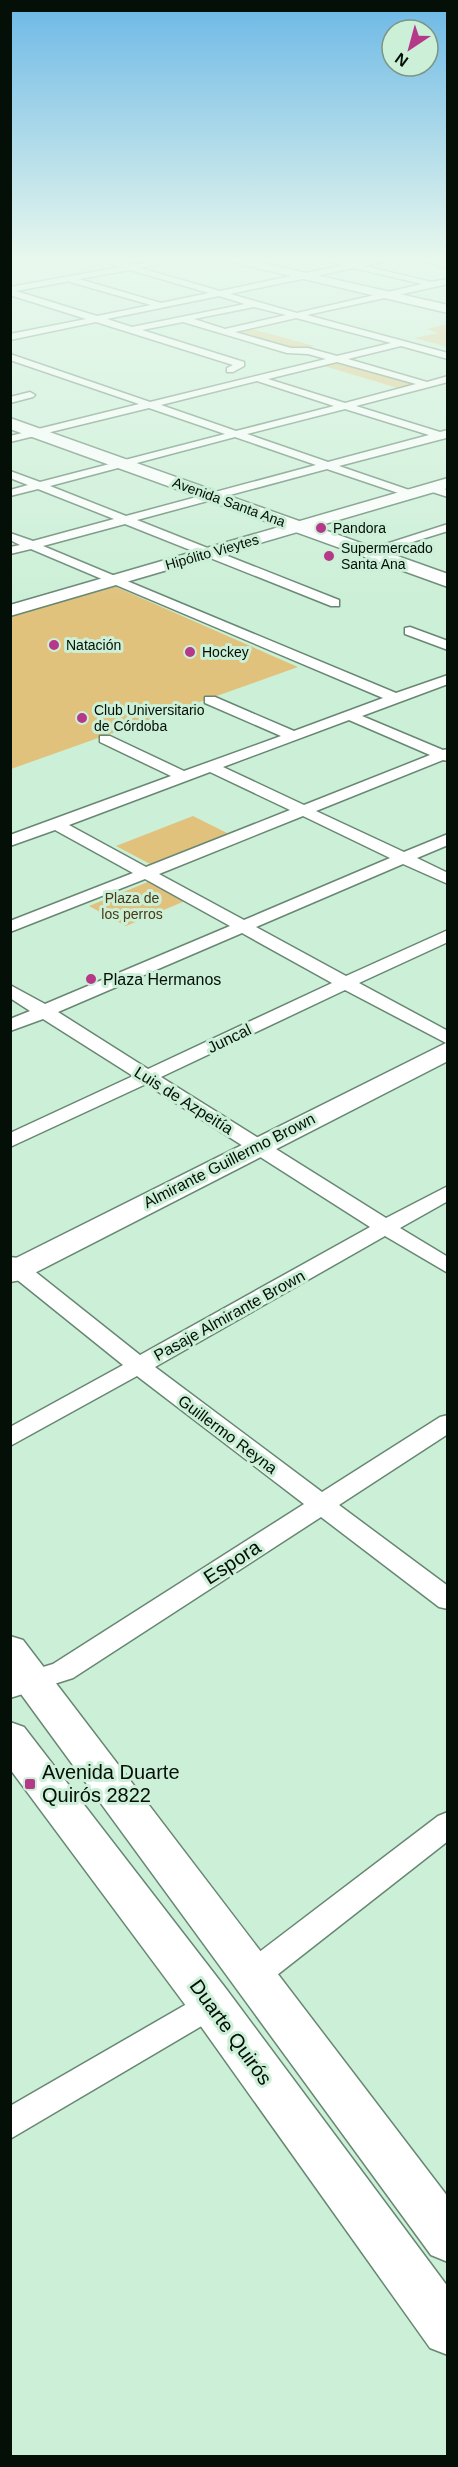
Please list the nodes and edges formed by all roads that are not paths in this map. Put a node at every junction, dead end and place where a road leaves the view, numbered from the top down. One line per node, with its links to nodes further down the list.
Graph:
1 (54, 372): 15 (street)
2 (239, 372): 7 (street)
3 (282, 372): 7 (street)
4 (344, 372): 6 (street)
5 (384, 372): 10 (street)
6 (360, 377)
7 (258, 378): 15 (street); 16 (street)
8 (447, 379): 10 (street)
9 (382, 384): 11 (street)
10 (426, 384): 11 (street); 12 (street)
11 (403, 390): 16 (street)
12 (447, 391)
13 (30, 395): 14 (street)
14 (10, 400)
15 (150, 405): 18 (street); 19 (street)
16 (344, 405): 19 (street); 20 (street)
17 (10, 423): 18 (main road, Avenida Santa Ana)
18 (37, 432): 21 (street); 22 (main road, Avenida Santa Ana)
19 (236, 433): 22 (street); 23 (street)
20 (445, 435): 23 (street)
21 (10, 439)
22 (123, 463): 26 (street); 31 (main road, Avenida Santa Ana)
23 (329, 466): 29 (street); 31 (street)
24 (10, 474): 26 (street)
25 (447, 483): 27 (main road, Hipólito Vieytes)
26 (40, 485): 28 (street); 32 (street)
27 (430, 488): 29 (main road, Hipólito Vieytes); 30 (street)
28 (10, 493)
29 (411, 494): 33 (main road, Hipólito Vieytes)
30 (447, 494)
31 (215, 496): 32 (street); 33 (main road, Avenida Santa Ana)
32 (129, 520): 36 (street); 38 (street)
33 (299, 527): 38 (main road, Hipólito Vieytes); 39 (main road, Avenida Santa Ana)
34 (447, 527): 39 (street)
35 (10, 536): 36 (street)
36 (34, 546): 37 (street); 40 (street)
37 (10, 551)
38 (210, 552): 40 (main road, Hipólito Vieytes); 42 (street)
39 (367, 552): 41 (main road, Avenida Santa Ana)
40 (116, 580): 43 (main road, Hipólito Vieytes); 47 (street)
41 (447, 581)
42 (335, 603)
43 (12, 610)
44 (410, 632): 45 (street)
45 (447, 646)
46 (447, 679): 47 (street)
47 (394, 698): 49 (street)
48 (210, 700): 50 (street)
49 (348, 715): 50 (street); 52 (street)
50 (291, 735): 53 (street)
51 (105, 739): 54 (street)
52 (446, 755): 55 (street)
53 (209, 766): 54 (street); 55 (street)
54 (182, 776): 56 (street)
55 (303, 810): 59 (street); 60 (street)
56 (56, 824): 58 (street); 60 (street)
57 (447, 839): 59 (street)
58 (10, 841)
59 (404, 858): 61 (street); 62 (street)
60 (147, 873): 62 (street); 63 (street)
61 (447, 879)
62 (244, 926): 65 (street); 67 (street)
63 (10, 927)
64 (447, 935): 65 (street, Juncal)
65 (345, 982): 69 (street); 71 (street, Juncal)
66 (10, 990): 67 (street, Luis de Azpeitía)
67 (44, 1012): 68 (street); 71 (street, Luis de Azpeitía)
68 (10, 1026)
69 (447, 1040)
70 (447, 1050): 73 (main road, Almirante Guillermo Brown)
71 (147, 1077): 72 (street, Juncal); 73 (street, Luis de Azpeitía)
72 (10, 1141)
73 (257, 1145): 75 (street, Luis de Azpeitía); 76 (main road, Almirante Guillermo Brown)
74 (447, 1192): 75 (street, Pasaje Almirante Brown)
75 (385, 1227): 77 (street, Luis de Azpeitía); 78 (street, Pasaje Almirante Brown)
76 (13, 1268): 78 (street, Guillermo Reyna)
77 (447, 1268)
78 (139, 1366): 80 (street, Pasaje Almirante Brown); 81 (street, Guillermo Reyna)
79 (447, 1423): 81 (street, Espora)
80 (10, 1438)
81 (320, 1505): 82 (street, Guillermo Reyna); 83 (street, Espora)
82 (447, 1600)
83 (19, 1673): 86 (main road)
84 (10, 1738): 87 (main road, Duarte Quirós)
85 (447, 1824): 86 (street)
86 (252, 1976): 89 (main road)
87 (211, 2004): 88 (street); 90 (main road, Duarte Quirós)
88 (10, 2124)
89 (447, 2238)
90 (447, 2330)

